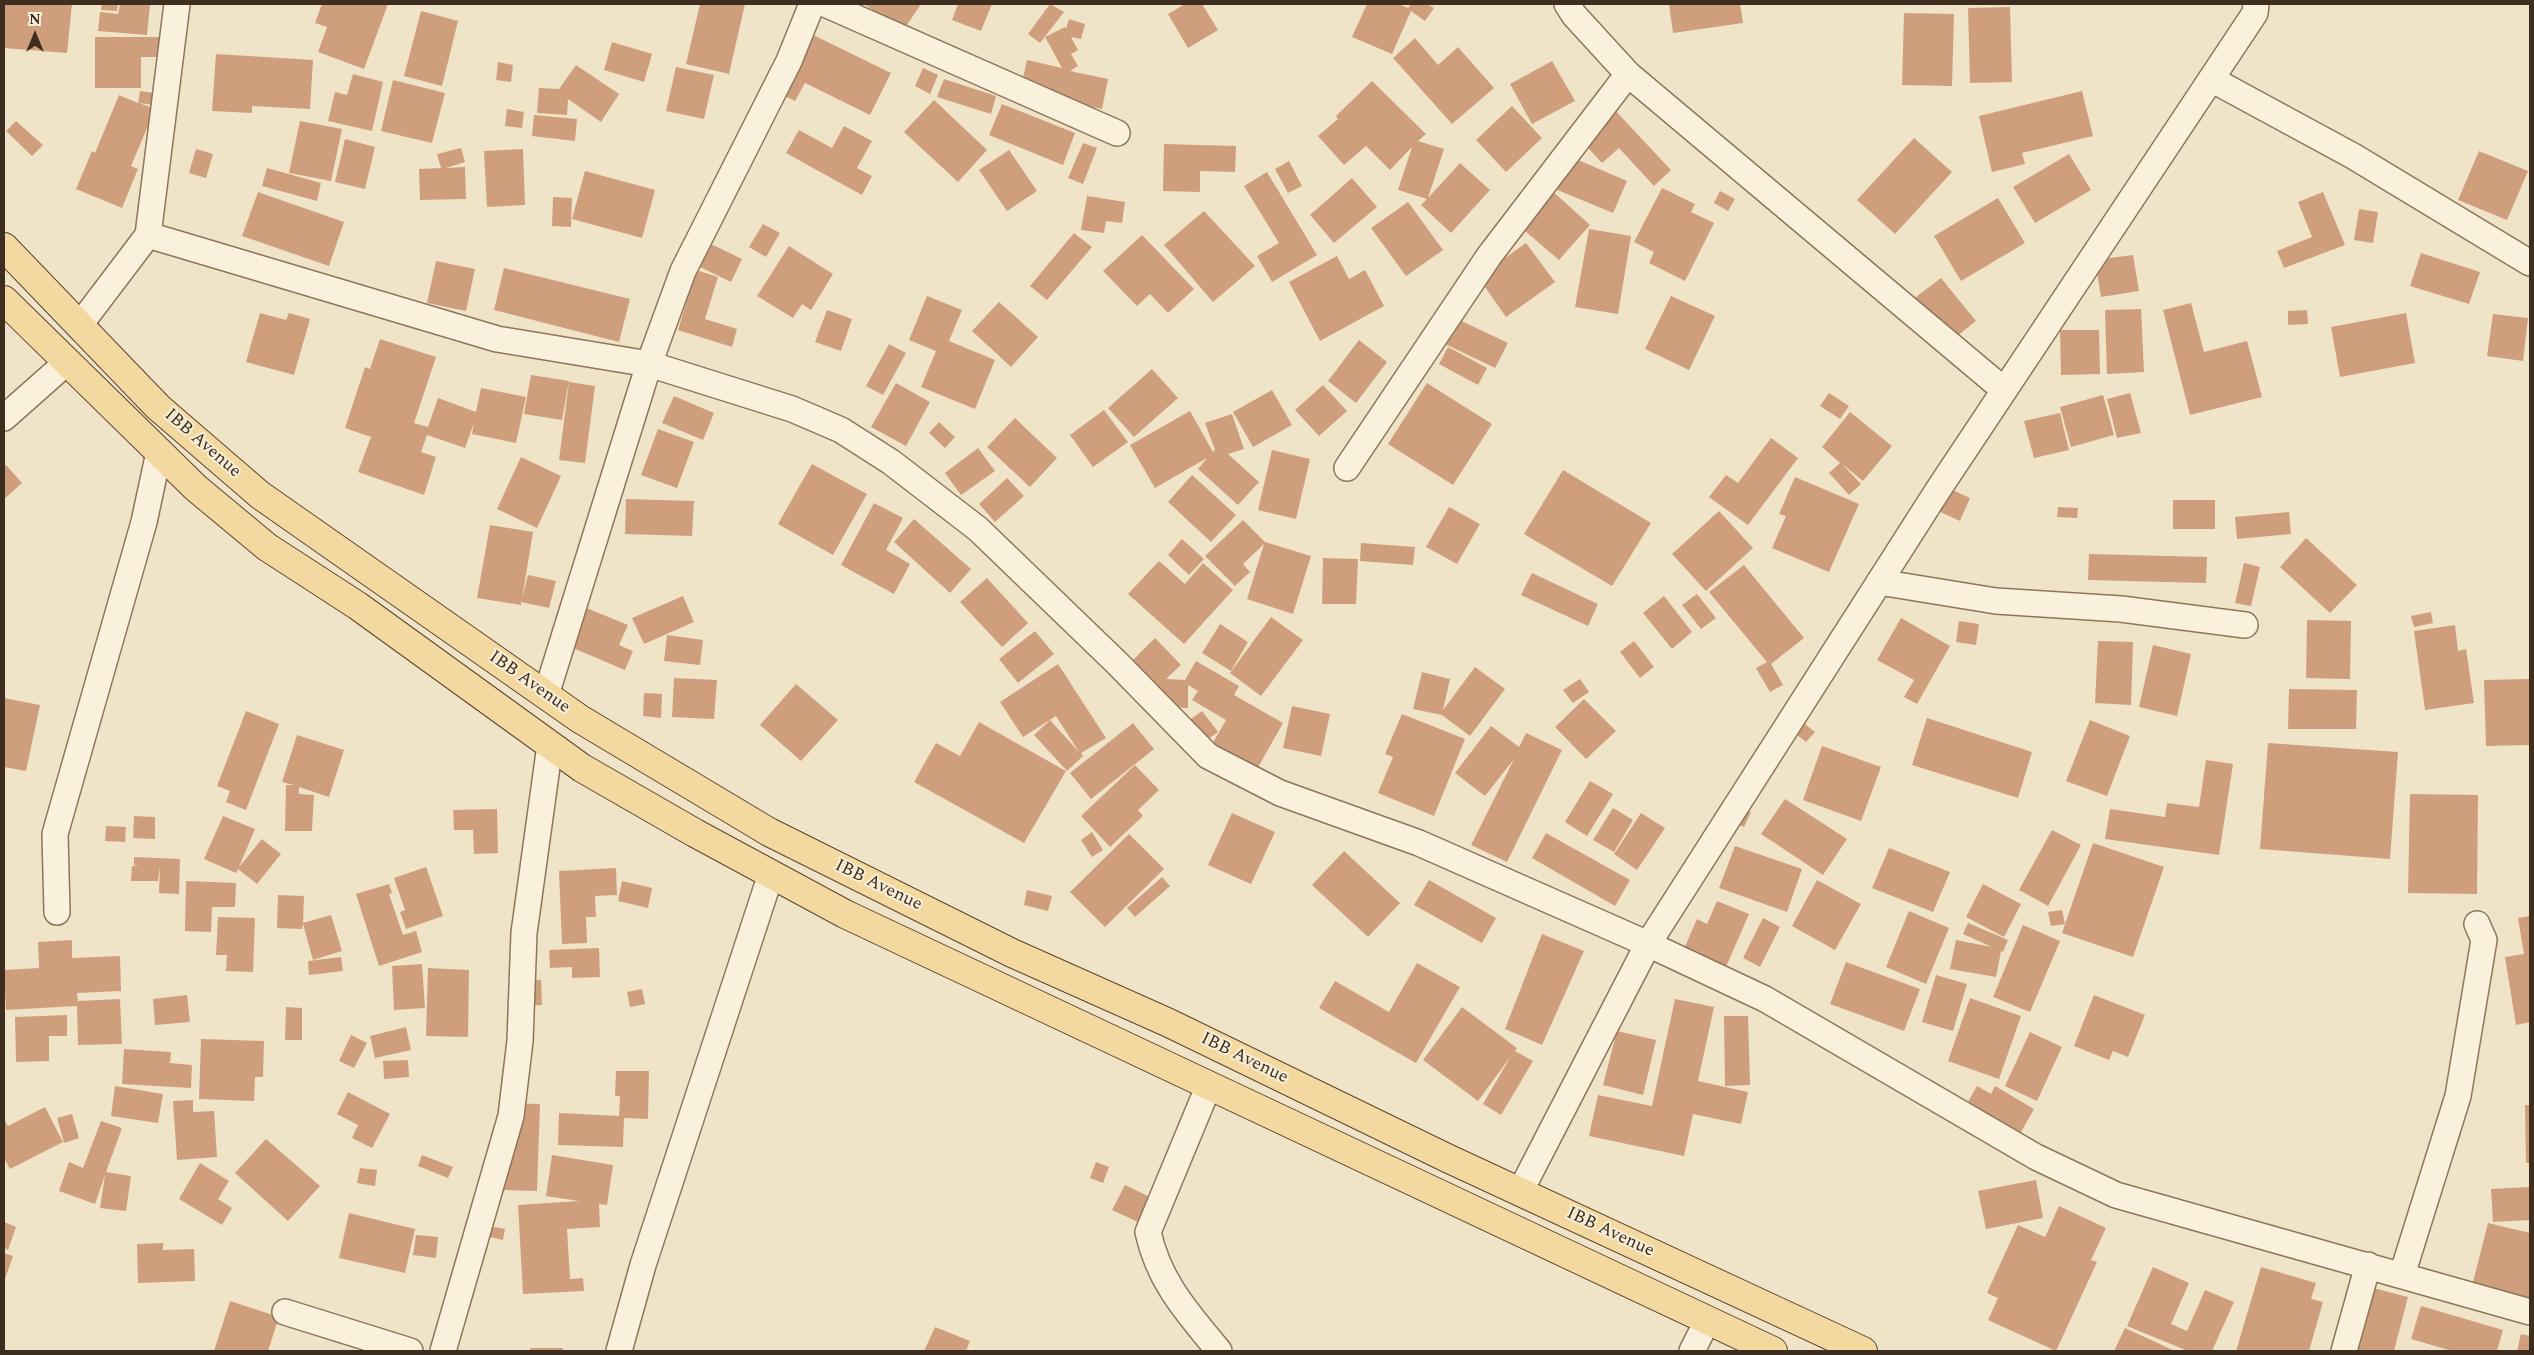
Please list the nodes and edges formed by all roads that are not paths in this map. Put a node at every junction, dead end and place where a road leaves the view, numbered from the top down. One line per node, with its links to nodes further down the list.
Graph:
1 (177, 4): 9 (street)
2 (812, 4): 15 (street)
3 (825, 4): 8 (street)
4 (1566, 4): 6 (street)
5 (2256, 4): 7 (street)
6 (1628, 74): 16 (street); 19 (street)
7 (2211, 79): 11 (street); 16 (street)
8 (1117, 133)
9 (148, 235): 13 (street); 15 (street)
10 (4, 247): 13 (main road, IBB Avenue)
11 (2530, 263)
12 (4, 300): 14 (main road)
13 (79, 326): 22 (main road, IBB Avenue)
14 (66, 363): 17 (street); 18 (main road)
15 (649, 364): 22 (street); 27 (street)
16 (2004, 390): 20 (street)
17 (4, 418)
18 (159, 452): 23 (main road); 25 (street)
19 (1347, 468)
20 (1880, 582): 21 (street); 27 (street)
21 (2245, 625)
22 (546, 695): 29 (main road, IBB Avenue)
23 (550, 745): 24 (main road); 36 (street)
24 (771, 874): 28 (main road); 37 (street)
25 (57, 912)
26 (2477, 924): 31 (street)
27 (1648, 944): 29 (street); 30 (street)
28 (1209, 1085): 34 (main road); 38 (street)
29 (1520, 1192): 41 (main road, IBB Avenue)
30 (2368, 1265): 31 (street); 42 (street)
31 (2402, 1275): 33 (street)
32 (285, 1312): 35 (street)
33 (2530, 1312)
34 (1707, 1321): 39 (street); 40 (main road)
35 (410, 1351)
36 (442, 1351)
37 (619, 1351)
38 (1218, 1351)
39 (1692, 1351)
40 (1773, 1351)
41 (1863, 1351)
42 (2344, 1351)

